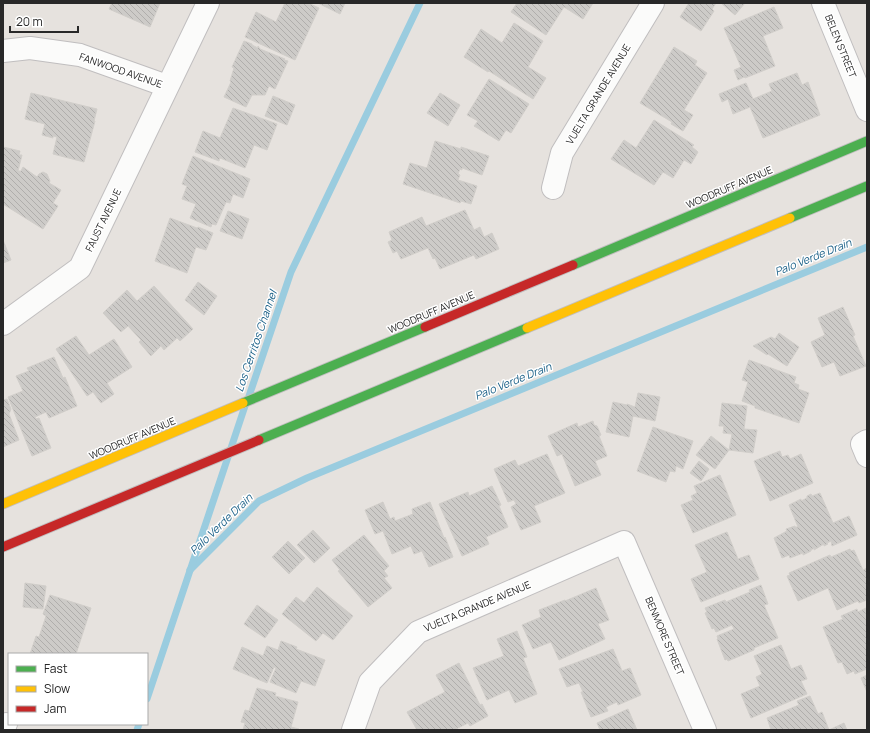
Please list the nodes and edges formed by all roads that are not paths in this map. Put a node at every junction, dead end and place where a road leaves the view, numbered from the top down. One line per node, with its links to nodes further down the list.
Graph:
1 (208, 3): 5 (street, FAUST AVENUE)
2 (653, 3): 9 (street, VUELTA GRANDE AVENUE)
3 (823, 3): 6 (street, BELEN STREET)
4 (3, 51): 5 (street, FANWOOD AVENUE)
5 (167, 86): 10 (street, FAUST AVENUE)
6 (867, 110)
7 (867, 141): 11 (main road, WOODRUFF AVENUE)
8 (867, 186): 13 (main road)
9 (553, 188)
10 (3, 324)
11 (3, 504)
12 (624, 542): 14 (street, VUELTA GRANDE AVENUE); 15 (street, BENMORE STREET)
13 (3, 547)
14 (353, 730)
15 (705, 730)

